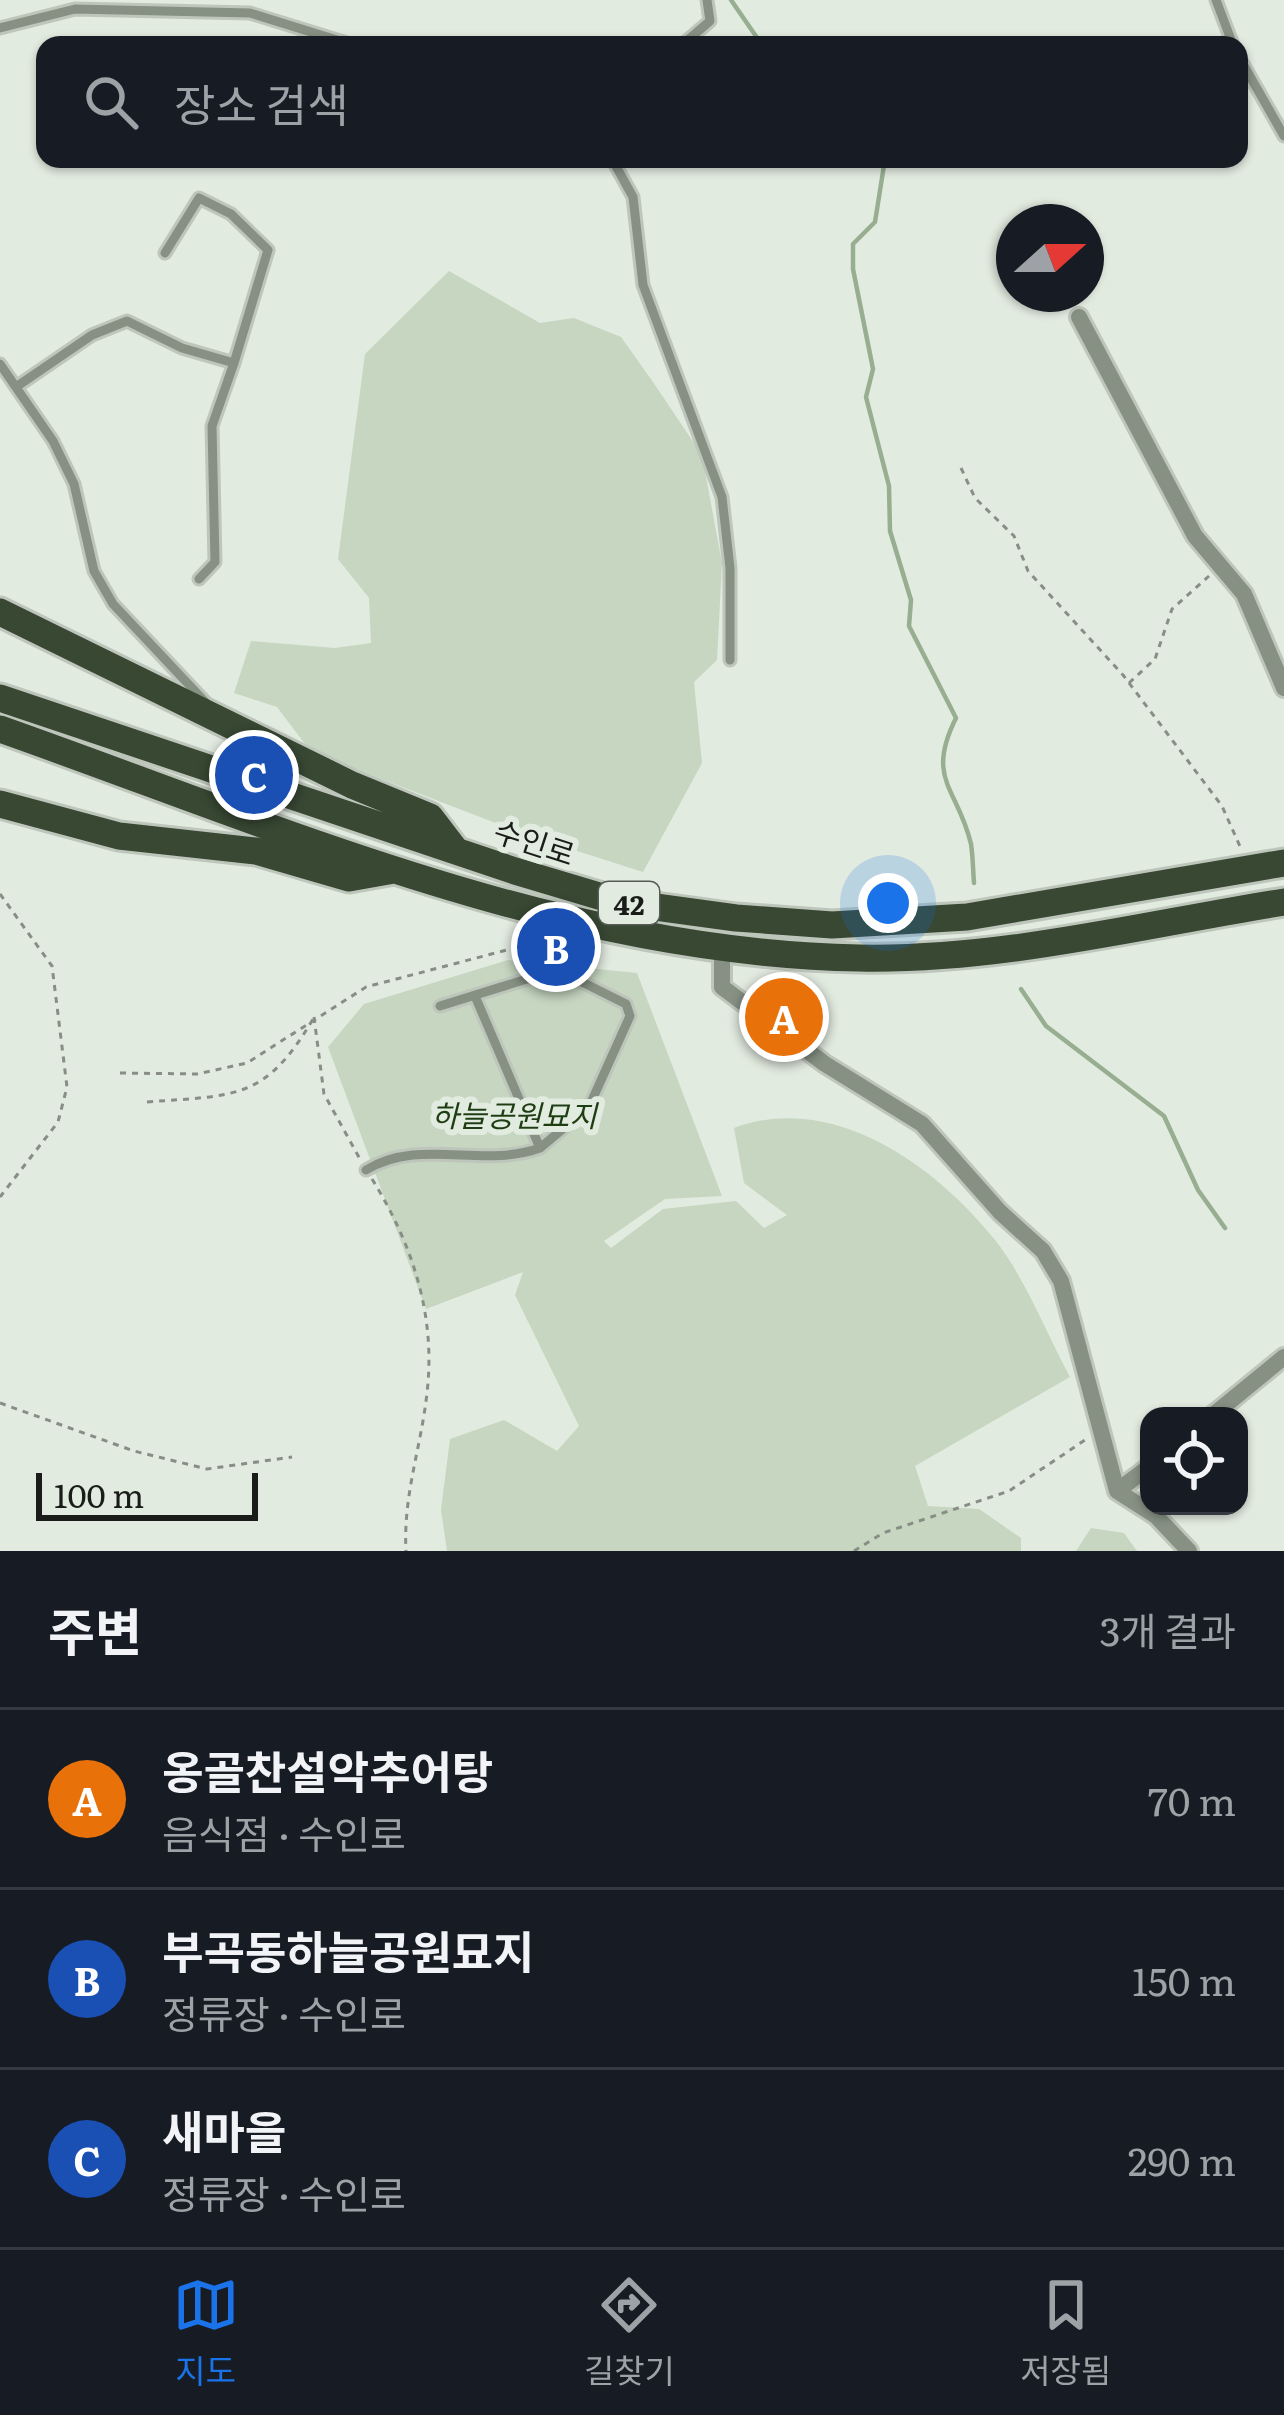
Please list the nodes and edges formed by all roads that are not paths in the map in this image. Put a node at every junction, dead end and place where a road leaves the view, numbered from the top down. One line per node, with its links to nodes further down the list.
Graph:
1 (706, 0): 6 (lane)
2 (1216, 0): 7 (lane)
3 (89, 4): 4 (lane); 5 (lane)
4 (0, 28)
5 (323, 36)
6 (692, 36)
7 (1230, 36)
8 (1248, 72): 9 (lane)
9 (1284, 136)
10 (617, 168): 18 (lane)
11 (165, 253): 13 (lane)
12 (1079, 317): 19 (street)
13 (234, 363): 15 (lane); 16 (lane)
14 (0, 364): 15 (lane)
15 (16, 387): 21 (lane)
16 (199, 579)
17 (0, 612): 21 (main road)
18 (730, 660)
19 (1284, 688)
20 (0, 698): 24 (main road, 수인로 / 42)
21 (213, 713): 24 (main road)
22 (0, 729): 26 (main road, 42)
23 (0, 804): 26 (main road)
24 (456, 850): 25 (main road, 수인로 / 42)
25 (1284, 862)
26 (396, 870): 28 (main road, 42)
27 (1284, 902): 29 (main road, 42)
28 (540, 911): 29 (main road, 42); 31 (lane)
29 (722, 950): 38 (street)
30 (568, 975): 33 (lane)
31 (475, 996): 32 (lane); 33 (lane)
32 (440, 1006)
33 (540, 1148): 34 (lane)
34 (366, 1170)
35 (1284, 1357): 36 (street)
36 (1223, 1407)
37 (1140, 1474): 38 (street)
38 (1117, 1492): 39 (street)
39 (1189, 1551)

